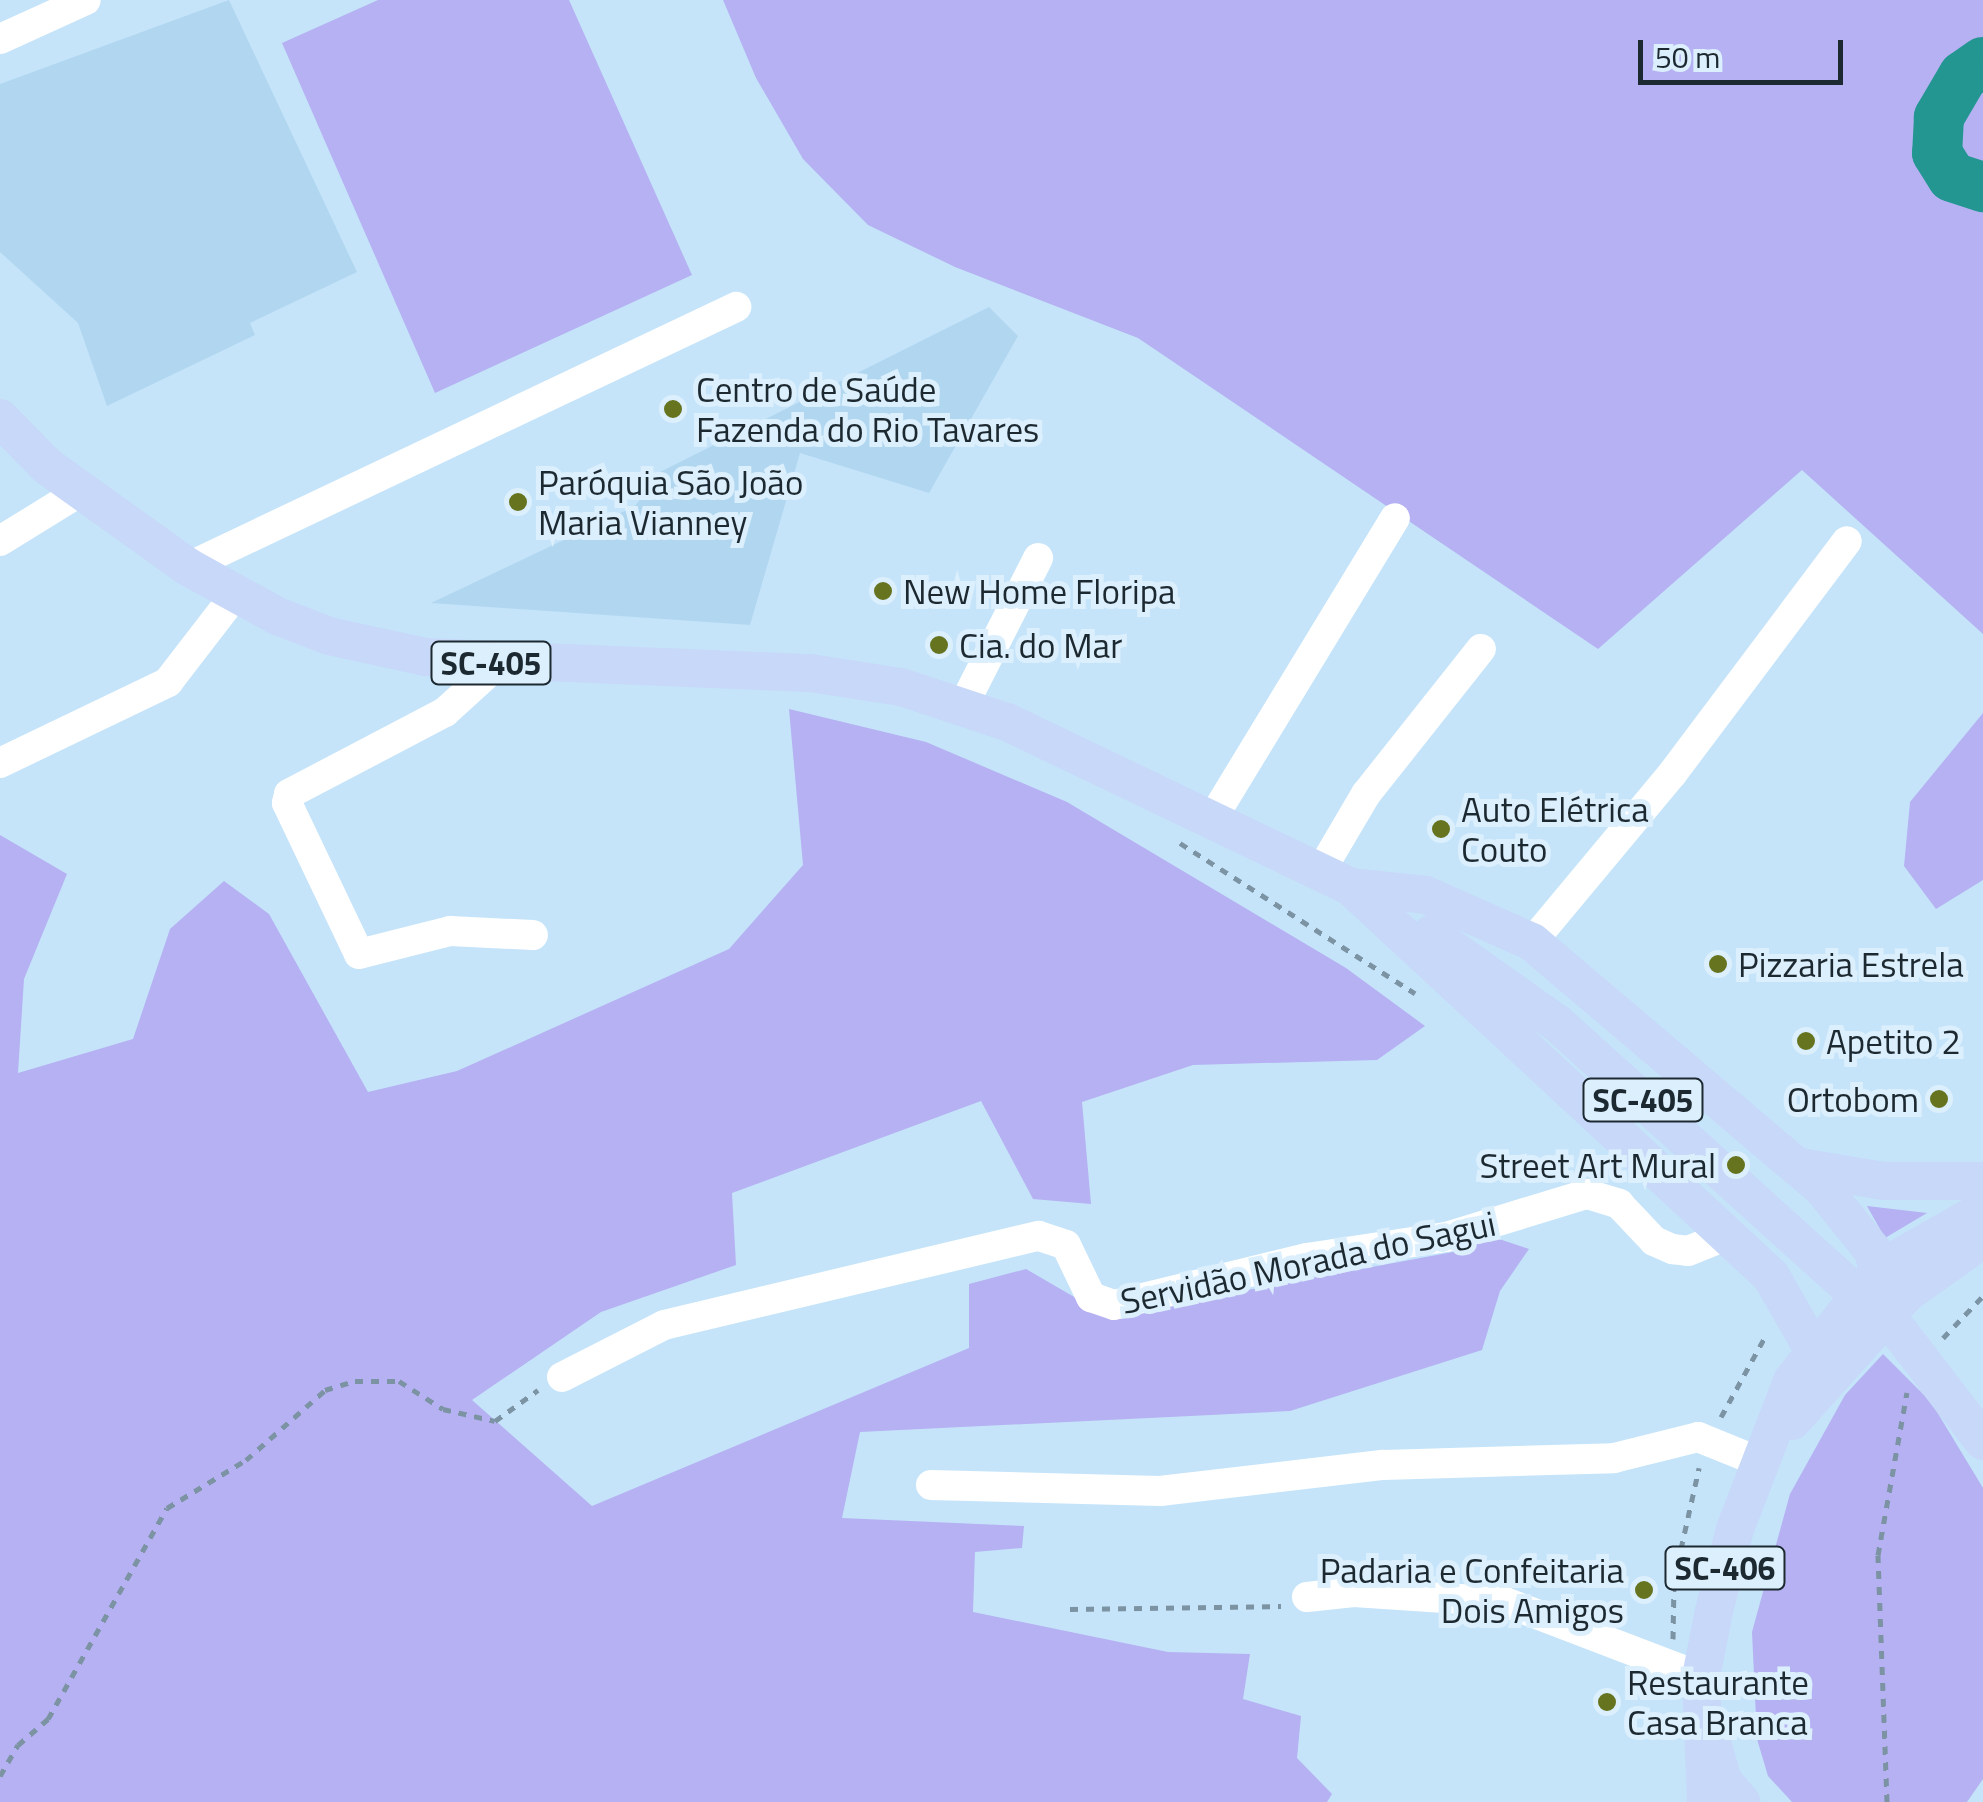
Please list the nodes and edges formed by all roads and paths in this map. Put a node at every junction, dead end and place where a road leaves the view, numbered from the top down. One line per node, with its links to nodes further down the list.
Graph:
1 (86, 0): 2 (street)
2 (0, 39)
3 (736, 307): 10 (street)
4 (0, 418): 5 (main road, SC-405)
5 (81, 491): 7 (street); 10 (main road, SC-405)
6 (1395, 518): 16 (street)
7 (0, 541)
8 (1847, 541): 20 (street)
9 (1038, 558): 14 (street)
10 (188, 568): 11 (main road, SC-405)
11 (234, 595): 13 (main road, SC-405); 15 (street)
12 (1481, 649): 18 (street)
13 (499, 664): 14 (main road, SC-405); 19 (street)
14 (963, 706): 16 (main road, SC-405)
15 (0, 764)
16 (1212, 818): 18 (main road, SC-405)
17 (1168, 836): 21 (path)
18 (1336, 879): 20 (main road, SC-405); 25 (main road); 34 (main road, SC-405)
19 (533, 935)
20 (1532, 942): 22 (main road, SC-405)
21 (1429, 1003)
22 (1800, 1167): 23 (main road); 27 (main road, SC-405)
23 (1983, 1181)
24 (1983, 1210): 27 (main road)
25 (1728, 1235): 30 (main road); 32 (street, Servidão Morada do Sagui)
26 (1983, 1239): 29 (main road)
27 (1881, 1268): 29 (main road); 30 (main road, SC-406)
28 (1983, 1296): 31 (path)
29 (1888, 1313): 35 (main road)
30 (1812, 1348): 35 (main road, SC-406)
31 (1936, 1348)
32 (562, 1377): 40 (path)
33 (1910, 1388): 43 (path)
34 (1983, 1441)
35 (1760, 1462): 36 (street); 39 (main road, SC-406)
36 (931, 1485)
37 (1307, 1596): 38 (path); 39 (street)
38 (1070, 1609)
39 (1700, 1689): 41 (main road, SC-406); 42 (main road)
40 (0, 1776)
41 (1706, 1802)
42 (1741, 1802)
43 (1887, 1802)

